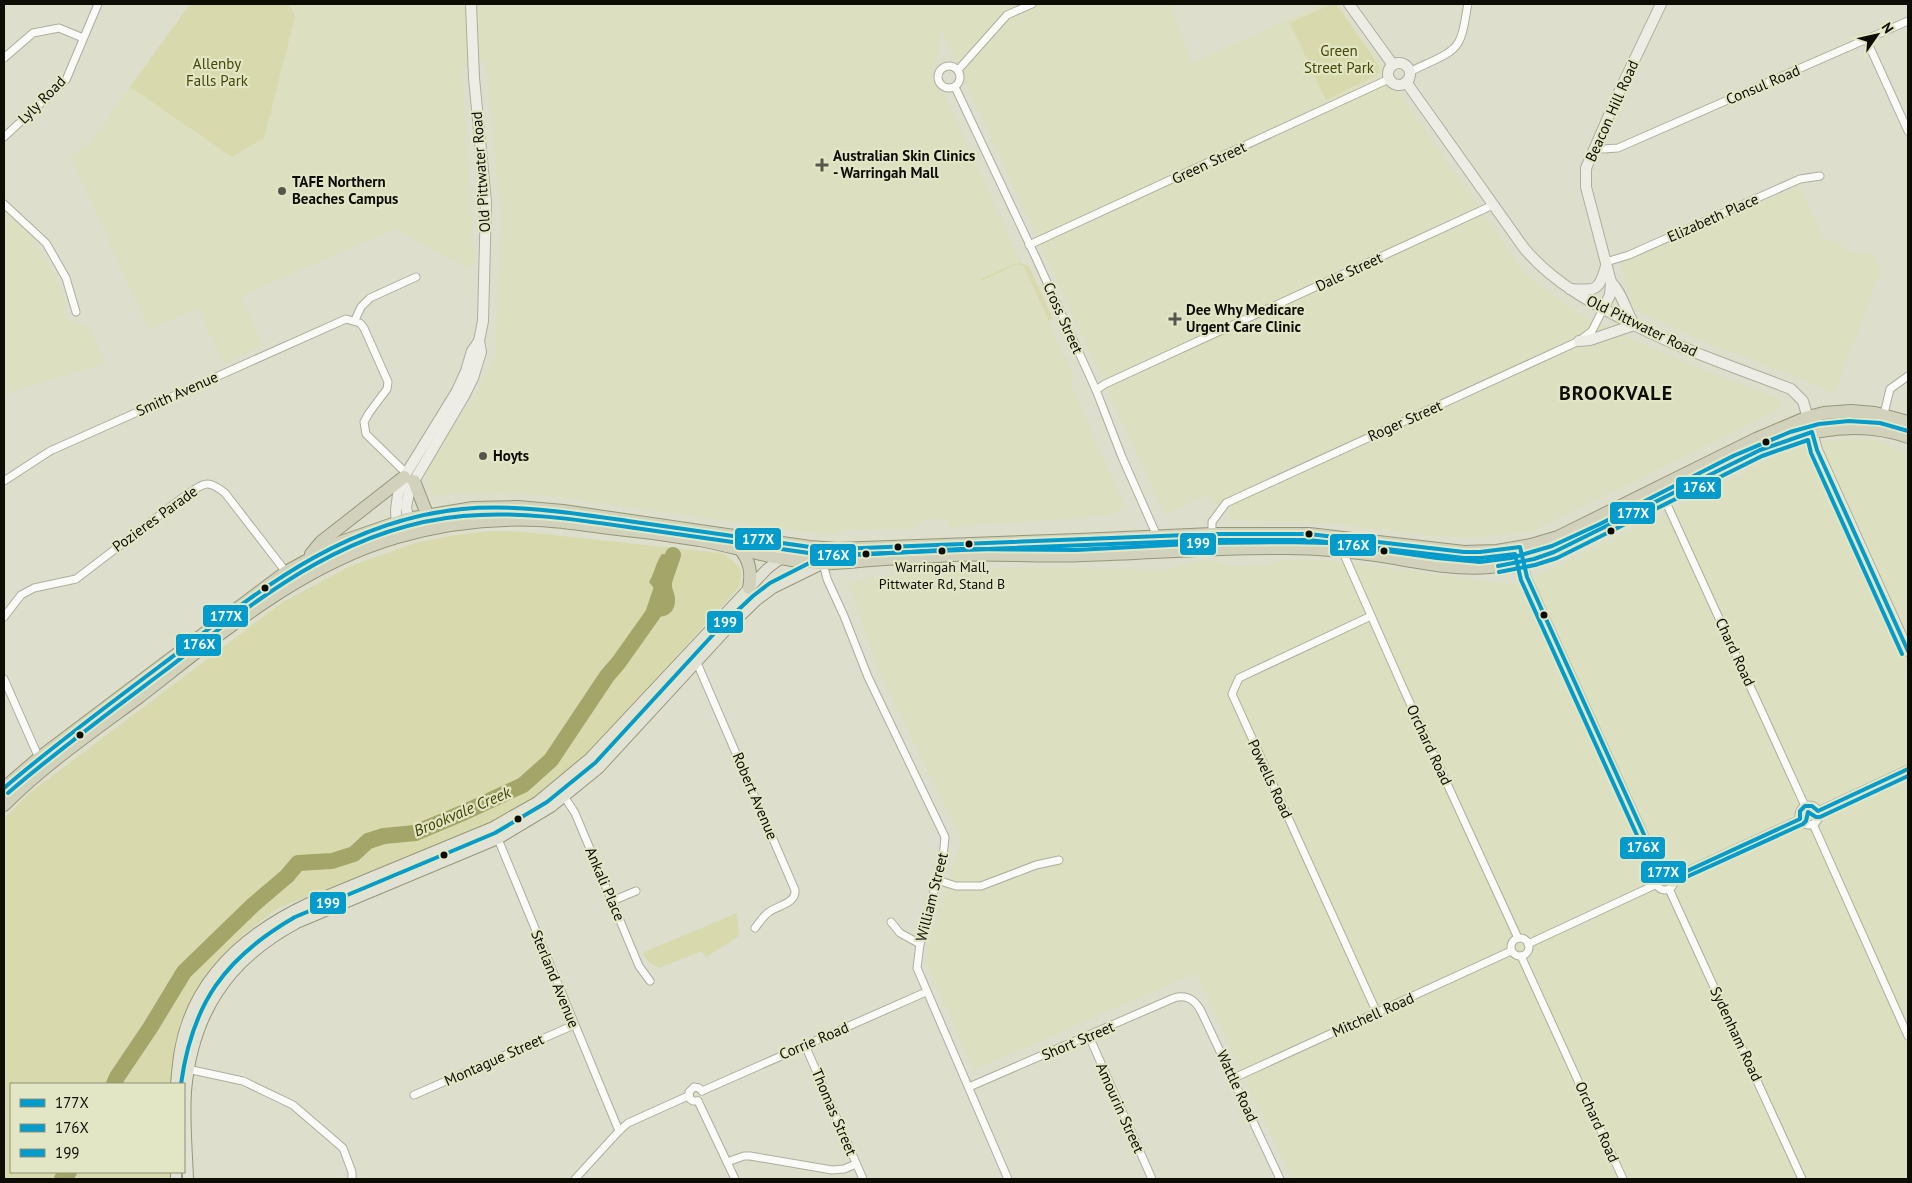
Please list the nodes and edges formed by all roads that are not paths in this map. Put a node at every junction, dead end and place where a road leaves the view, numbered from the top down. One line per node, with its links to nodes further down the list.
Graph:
1 (98, 4): 8 (street, Lyly Road)
2 (471, 4): 41 (street, Old Pittwater Road)
3 (1032, 4): 12 (street)
4 (1349, 4): 11 (street)
5 (1468, 4): 13 (street)
6 (1661, 4): 19 (street, Beacon Hill Road)
7 (1908, 21): 9 (street, Consul Road)
8 (83, 38): 10 (street); 18 (street, Lyly Road)
9 (1867, 40): 17 (street); 19 (street, Consul Road)
10 (4, 58)
11 (1393, 65): 13 (street); 14 (street)
12 (958, 70): 16 (street); 16 (street)
13 (1410, 72): 15 (street)
14 (1389, 79): 15 (street); 23 (street, Green Street)
15 (1406, 82): 22 (street, Old Pittwater Road)
16 (955, 87): 23 (street, Cross Street)
17 (1908, 131)
18 (4, 137)
19 (1595, 146): 24 (street, Beacon Hill Road)
20 (1820, 176): 24 (street, Elizabeth Place)
21 (4, 204): 29 (street)
22 (1494, 205): 27 (street, Old Pittwater Road); 34 (street, Dale Street)
23 (1029, 245): 34 (street, Cross Street)
24 (1606, 262): 26 (street, Beacon Hill Road); 27 (street)
25 (416, 277): 30 (street)
26 (1611, 282): 28 (street, Beacon Hill Road); 31 (street)
27 (1567, 288): 28 (street, Old Pittwater Road)
28 (1603, 309): 31 (street, Old Pittwater Road); 32 (street, Roger Street)
29 (76, 312)
30 (355, 320): 41 (street); 42 (street, Smith Avenue)
31 (1634, 325): 32 (street); 36 (street, Old Pittwater Road)
32 (1579, 341): 46 (street, Roger Street)
33 (1908, 376): 35 (street)
34 (1096, 390): 48 (street, Cross Street)
35 (1884, 416): 36 (highway); 37 (highway); 38 (street)
36 (1808, 417): 39 (street, Old Pittwater Road); 50 (highway)
37 (1908, 422)
38 (1880, 430): 39 (highway); 40 (highway)
39 (1812, 432): 43 (highway); 63 (street, Old Pittwater Road)
40 (1908, 437)
41 (408, 477): 44 (highway); 45 (street, Old Pittwater Road); 55 (highway)
42 (4, 481)
43 (1664, 498): 56 (highway); 72 (street, Chard Road)
44 (427, 514): 45 (highway); 49 (highway)
45 (402, 520): 47 (street, Old Pittwater Road); 55 (highway)
46 (1212, 534): 48 (highway); 50 (highway)
47 (405, 535): 51 (highway); 66 (highway)
48 (1157, 536): 49 (highway); 53 (highway, Cross Street)
49 (810, 547): 54 (main road)
50 (1520, 547): 56 (street)
51 (740, 549): 54 (highway); 59 (highway)
52 (1342, 550): 53 (highway); 56 (highway); 60 (street, Orchard Road)
53 (1163, 552): 57 (highway)
54 (779, 559): 57 (highway); 59 (main road)
55 (304, 561): 58 (highway)
56 (1523, 561): 79 (street)
57 (823, 563): 64 (main road); 81 (street, William Street)
58 (286, 572): 61 (street, Pozieres Parade); 66 (highway)
59 (749, 588): 62 (main road)
60 (1371, 616): 88 (street, Orchard Road); 96 (street, Powells Road)
61 (4, 617)
62 (691, 649): 64 (street, Robert Avenue); 68 (main road)
63 (1908, 651)
64 (698, 661): 70 (main road); 87 (street, Robert Avenue)
65 (4, 679): 66 (street)
66 (42, 763): 69 (highway); 71 (highway)
67 (1908, 770): 73 (street)
68 (558, 787): 70 (street, Ankali Place); 76 (main road)
69 (4, 788)
70 (565, 797): 77 (main road); 85 (street, Ankali Place)
71 (4, 805)
72 (1805, 806): 73 (street); 74 (street)
73 (1818, 811): 75 (street)
74 (1800, 819): 75 (street); 80 (street)
75 (1813, 824): 99 (street)
76 (493, 827): 77 (street, Sterland Avenue); 101 (main road)
77 (498, 839): 97 (street, Sterland Avenue); 102 (main road)
78 (1059, 860): 81 (street)
79 (1661, 872): 80 (street); 82 (street)
80 (1674, 877): 83 (street)
81 (937, 880): 89 (street, William Street)
82 (1657, 884): 83 (street); 90 (street)
83 (1669, 889): 122 (street, Sydenham Road)
84 (636, 891): 85 (street)
85 (612, 901): 93 (street, Ankali Place)
86 (891, 922): 89 (street)
87 (755, 928)
88 (1518, 938): 90 (street); 91 (street)
89 (920, 944): 94 (street, William Street)
90 (1528, 944): 92 (street)
91 (1512, 951): 92 (street); 96 (street, Mitchell Road)
92 (1521, 956): 121 (street, Orchard Road)
93 (650, 981)
94 (926, 992): 100 (street, Corrie Road); 105 (street, William Street)
95 (1188, 997): 98 (street, Short Street); 103 (street, Wattle Road)
96 (1377, 1013): 103 (street, Mitchell Road)
97 (574, 1025): 107 (street, Montague Street); 110 (street, Sterland Avenue)
98 (1089, 1036): 105 (street, Short Street); 119 (street, Amourin Street)
99 (1908, 1036)
100 (805, 1045): 106 (street, Corrie Road); 112 (street, Thomas Street)
101 (178, 1067): 102 (street); 104 (main road)
102 (189, 1069): 113 (main road); 114 (street)
103 (1234, 1078): 120 (street, Wattle Road)
104 (176, 1083)
105 (969, 1088): 118 (street, William Street)
106 (702, 1091): 108 (street); 109 (street)
107 (414, 1095)
108 (688, 1096): 109 (street); 110 (street)
109 (698, 1101): 111 (street)
110 (619, 1131): 115 (street)
111 (727, 1162): 112 (street); 116 (street)
112 (856, 1164): 117 (street, Thomas Street)
113 (188, 1179)
114 (352, 1179)
115 (575, 1179)
116 (735, 1179)
117 (863, 1179)
118 (1008, 1179)
119 (1152, 1179)
120 (1280, 1179)
121 (1622, 1179)
122 (1802, 1179)

